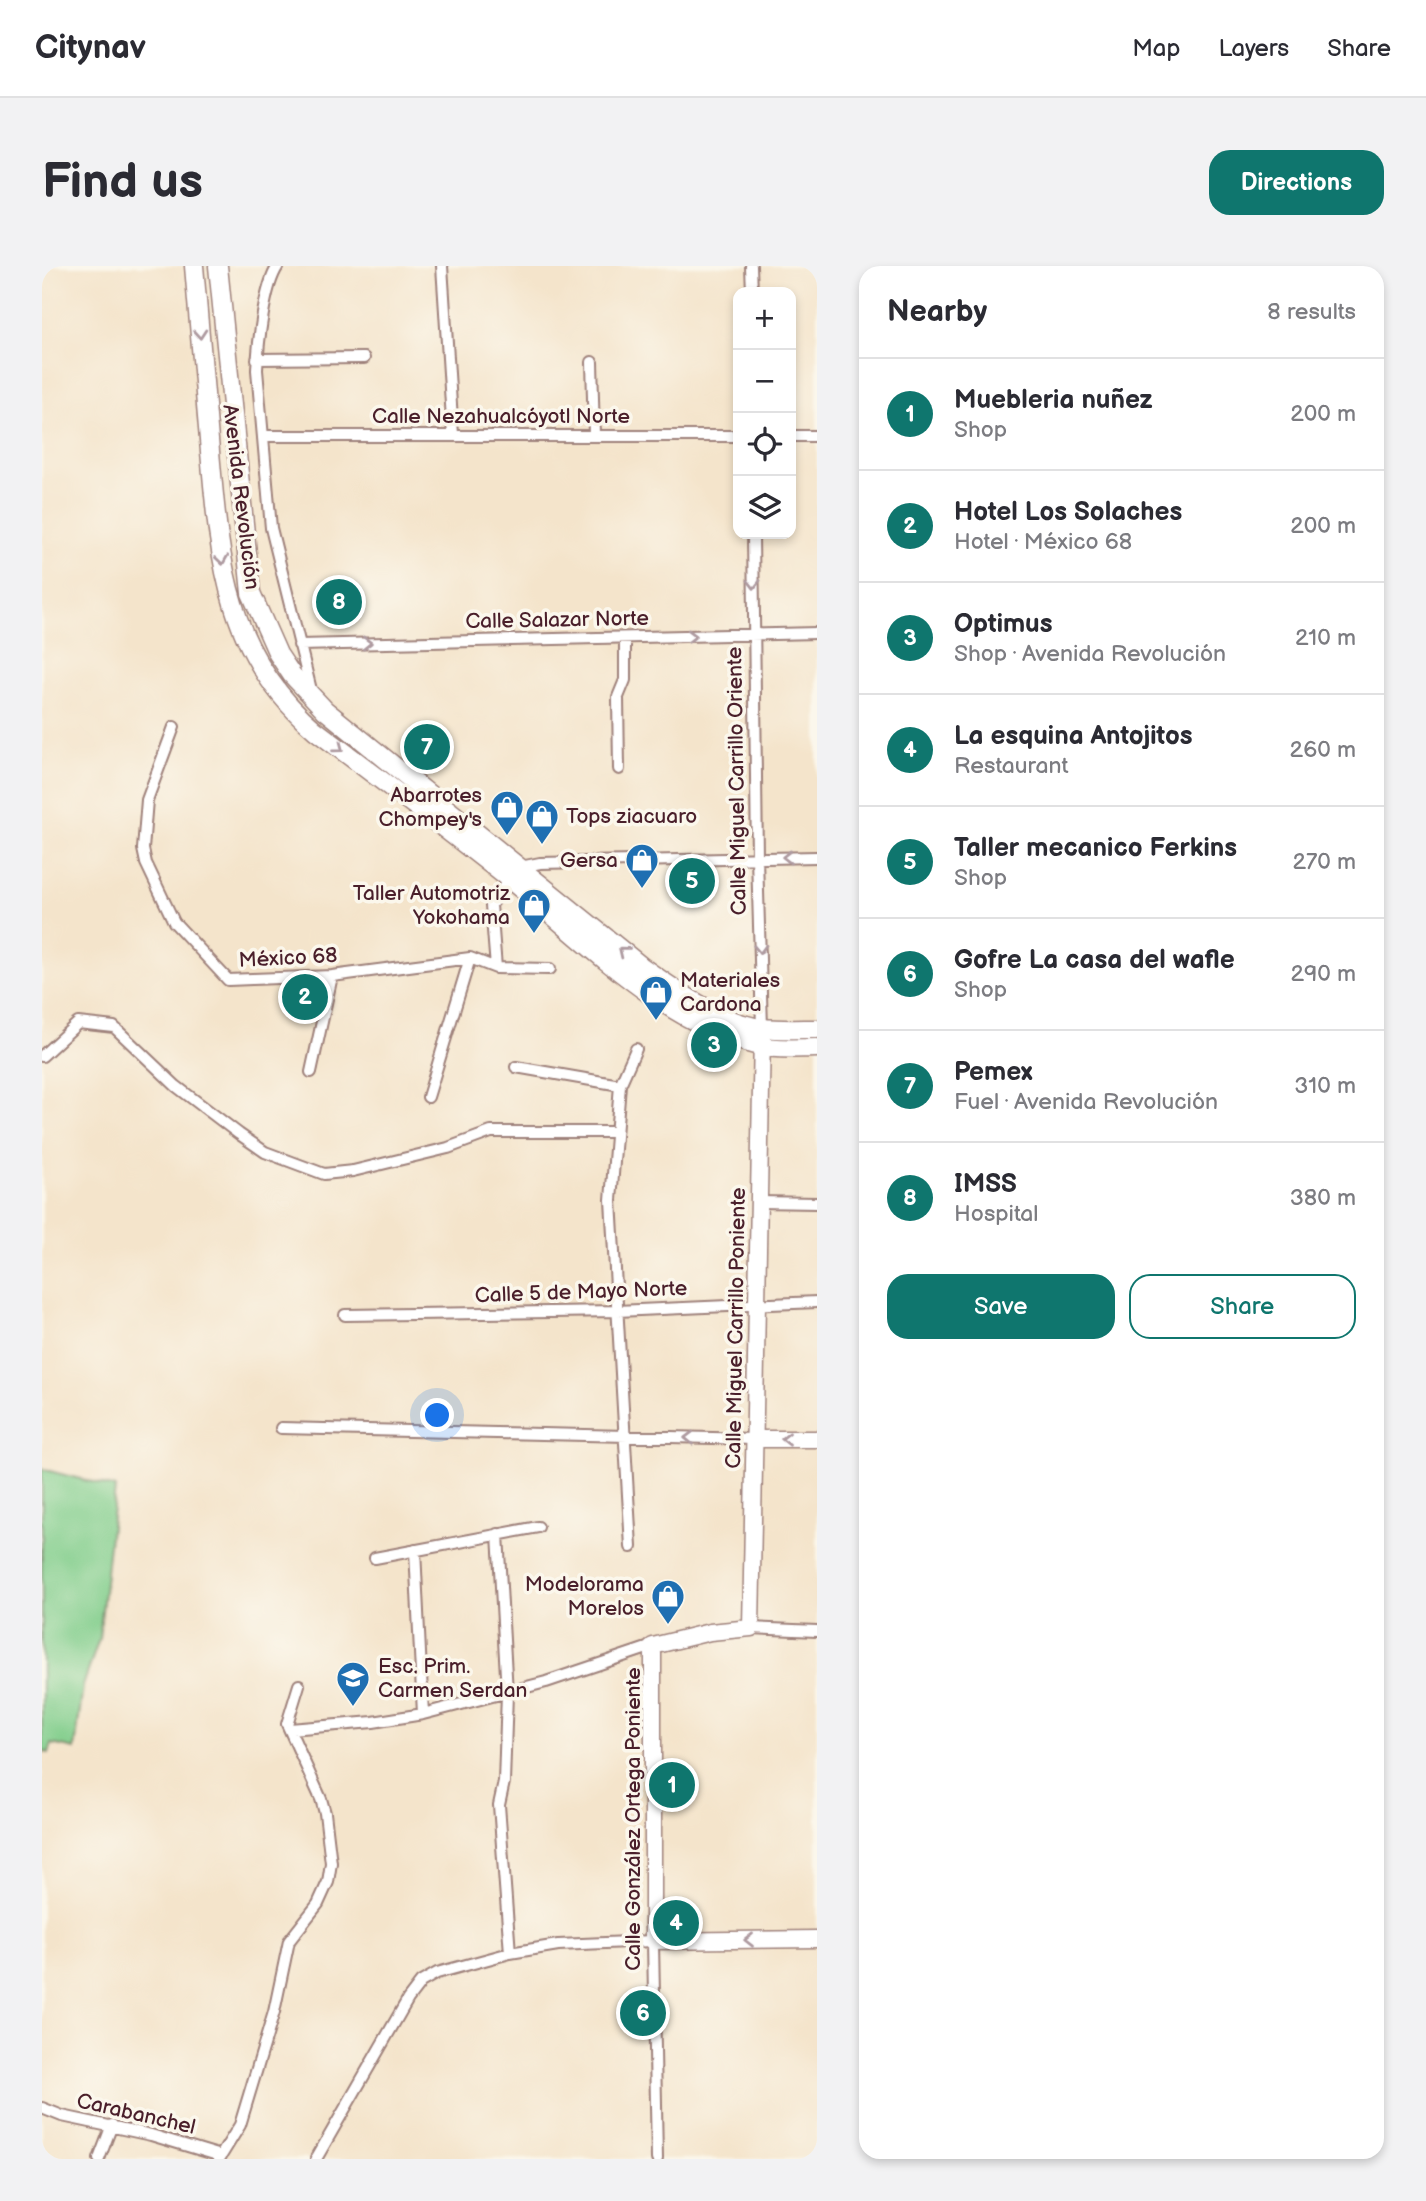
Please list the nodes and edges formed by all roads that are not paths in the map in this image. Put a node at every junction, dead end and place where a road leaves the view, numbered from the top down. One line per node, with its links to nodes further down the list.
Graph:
1 (194, 266): 26 (main road, Avenida Revolución, one-way to 26)
2 (218, 266): 21 (main road, Avenida Revolución)
3 (278, 266): 8 (street)
4 (442, 266): 10 (street)
5 (751, 266): 6 (street)
6 (752, 287)
7 (364, 358): 8 (street)
8 (257, 359): 12 (street)
9 (592, 362): 11 (street)
10 (453, 435): 11 (street, Calle Nezahualcóyotl Norte); 12 (street, Calle Nezahualcóyotl Norte)
11 (594, 435): 13 (street, Calle Nezahualcóyotl Norte)
12 (264, 436): 20 (street)
13 (733, 436)
14 (796, 436): 15 (street)
15 (817, 436)
16 (753, 539): 18 (street, Calle Miguel Carrillo Oriente, one-way to 18)
17 (817, 633): 18 (street, Calle Salazar Norte)
18 (754, 635): 19 (street, Calle Salazar Norte, one-way to 18); 24 (street, Calle Miguel Carrillo Oriente)
19 (625, 638): 20 (street, Calle Salazar Norte, one-way to 19); 23 (street)
20 (299, 645): 21 (street)
21 (312, 696): 26 (main road, Avenida Revolución)
22 (174, 727): 30 (street, México 68)
23 (619, 769)
24 (757, 856): 25 (street, one-way to 24); 26 (street); 31 (street, Calle Miguel Carrillo Oriente, one-way to 31)
25 (817, 857)
26 (514, 873): 28 (street); 31 (main road, Avenida Revolución, one-way to 26); 33 (main road, Avenida Revolución)
27 (470, 958): 28 (street, México 68); 30 (street, México 68); 40 (street)
28 (496, 968): 29 (street, México 68)
29 (550, 968)
30 (332, 976): 38 (street)
31 (762, 1028): 32 (main road, Avenida Revolución); 33 (street, Calle Miguel Carrillo Poniente)
32 (817, 1029)
33 (761, 1047): 34 (main road, Avenida Revolución); 42 (street, Calle Miguel Carrillo Poniente)
34 (817, 1048)
35 (636, 1049): 39 (street)
36 (42, 1056): 41 (street)
37 (516, 1068): 39 (street)
38 (311, 1072)
39 (620, 1085): 41 (street)
40 (428, 1097)
41 (616, 1132): 46 (street)
42 (758, 1202): 43 (street); 45 (street, Calle Miguel Carrillo Poniente)
43 (817, 1203)
44 (817, 1302): 45 (street, Calle 5 de Mayo Norte)
45 (758, 1305): 46 (street, Calle 5 de Mayo Norte); 50 (street, Calle Miguel Carrillo Poniente)
46 (617, 1311): 47 (street, Calle 5 de Mayo Norte); 49 (street)
47 (345, 1315)
48 (281, 1428): 49 (street)
49 (624, 1436): 50 (street, one-way to 49); 54 (street)
50 (755, 1439): 51 (street, one-way to 50); 57 (street, Calle Miguel Carrillo Poniente)
51 (817, 1439)
52 (538, 1527): 53 (street)
53 (498, 1534): 55 (street); 61 (street)
54 (631, 1547)
55 (415, 1550): 56 (street); 62 (street)
56 (375, 1558)
57 (751, 1628): 58 (street); 59 (street)
58 (817, 1631)
59 (653, 1646): 61 (street); 65 (street, Calle González Ortega Poniente)
60 (299, 1685): 63 (street)
61 (507, 1693): 62 (street); 66 (street)
62 (423, 1714): 63 (street)
63 (289, 1729): 69 (street)
64 (817, 1939): 65 (street, one-way to 65)
65 (653, 1941): 66 (street); 72 (street, Calle González Ortega Poniente)
66 (510, 1953): 71 (street)
67 (42, 2108): 68 (street, Carabanchel)
68 (112, 2125): 69 (street, Carabanchel); 70 (street)
69 (220, 2157)
70 (99, 2159)
71 (316, 2159)
72 (657, 2159)

